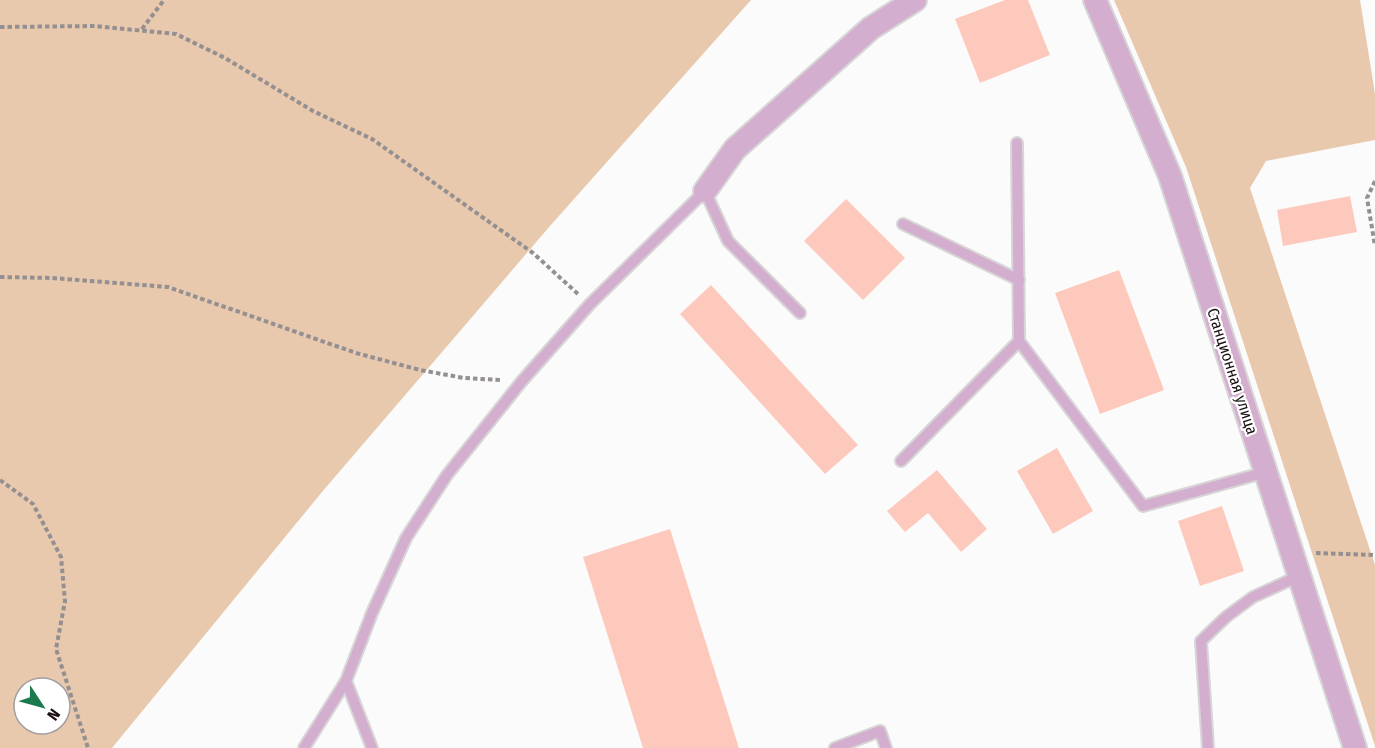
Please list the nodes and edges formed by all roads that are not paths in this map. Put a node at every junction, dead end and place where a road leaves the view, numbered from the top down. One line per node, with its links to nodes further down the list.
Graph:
1 (915, 0): 4 (street)
2 (1095, 0): 10 (street, Станционная улица)
3 (1017, 143): 6 (lane)
4 (705, 191): 7 (lane); 12 (lane)
5 (903, 224): 6 (lane)
6 (1019, 280): 8 (lane)
7 (800, 313)
8 (1019, 341): 9 (lane); 10 (lane)
9 (902, 461)
10 (1266, 472): 11 (street, Станционная улица)
11 (1299, 576): 17 (lane); 18 (street, Станционная улица)
12 (346, 681): 13 (lane); 14 (lane)
13 (304, 748)
14 (372, 748)
15 (835, 748): 16 (lane)
16 (886, 748)
17 (1208, 748)
18 (1355, 748)

